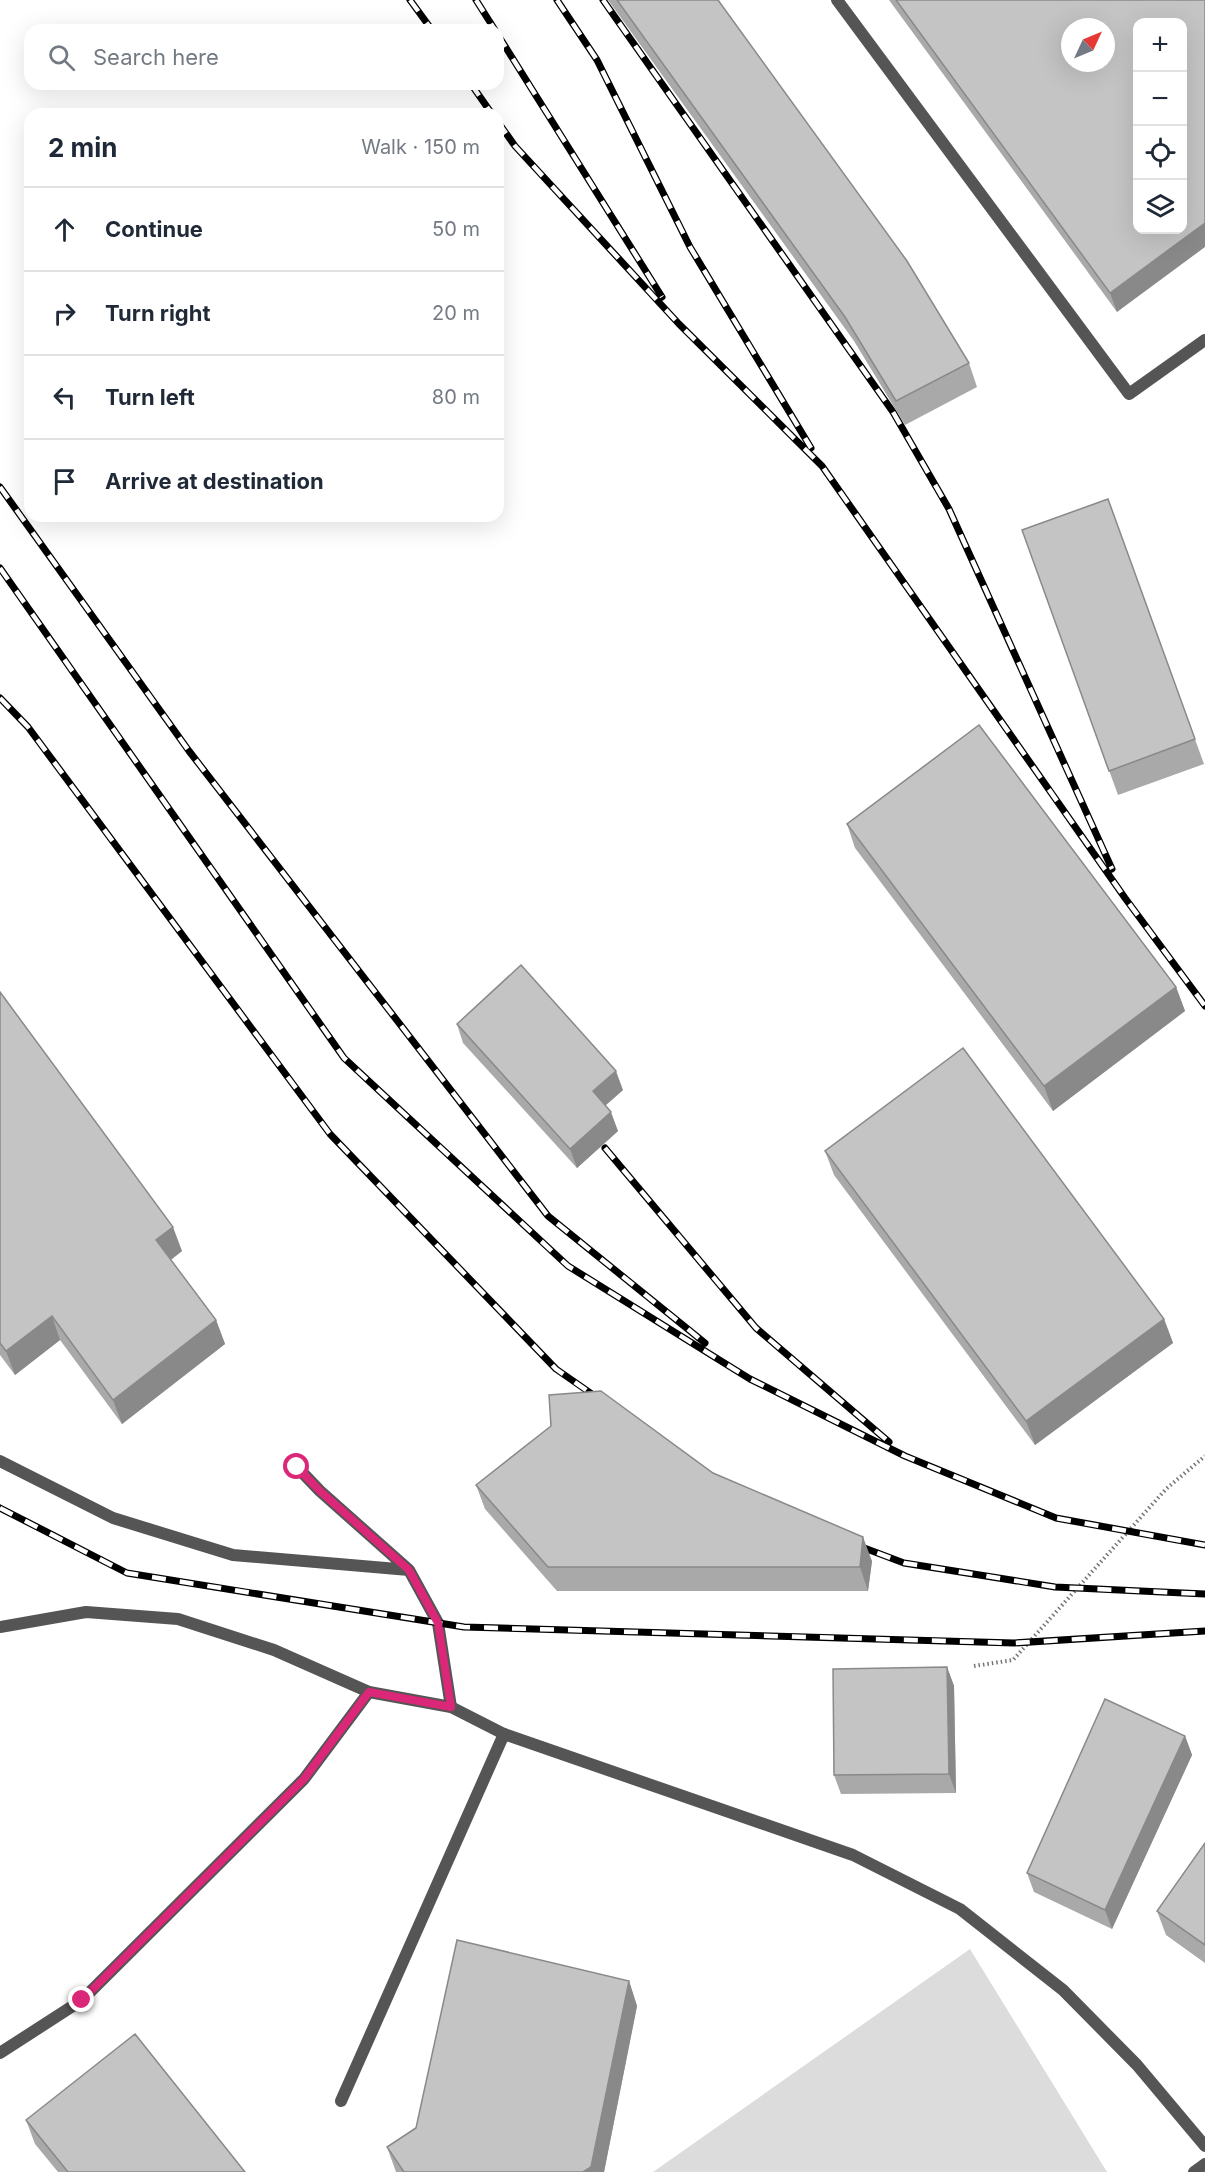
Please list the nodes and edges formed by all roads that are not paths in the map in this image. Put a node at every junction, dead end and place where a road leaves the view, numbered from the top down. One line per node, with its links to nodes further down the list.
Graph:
1 (837, 0): 2 (street)
2 (1205, 340)
3 (0, 1461): 5 (street)
4 (297, 1467): 5 (street)
5 (409, 1570): 8 (street)
6 (0, 1627): 7 (street)
7 (369, 1692): 8 (street); 10 (street)
8 (451, 1707): 9 (street)
9 (504, 1734): 11 (street); 12 (street)
10 (0, 2053)
11 (341, 2101)
12 (1205, 2146)
13 (1205, 2164): 14 (street)
14 (1194, 2172)

